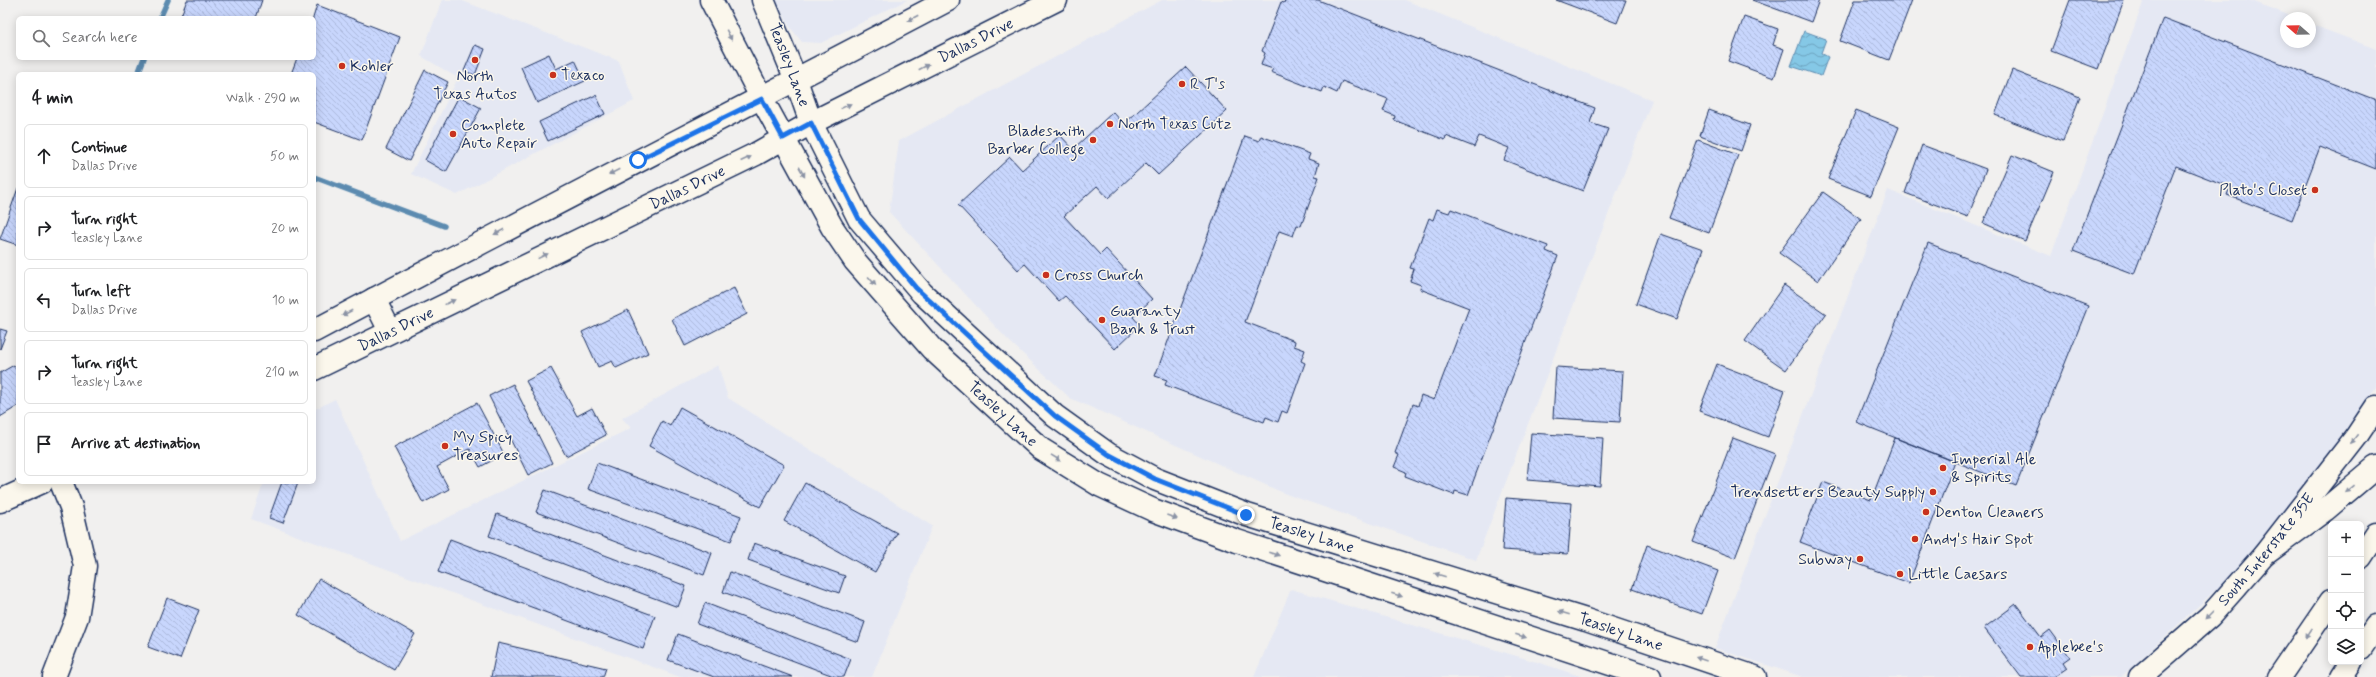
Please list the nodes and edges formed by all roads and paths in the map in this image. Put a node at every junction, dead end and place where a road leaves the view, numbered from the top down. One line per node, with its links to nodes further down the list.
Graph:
1 (711, 0): 6 (main road, Teasley Lane, one-way to 6)
2 (763, 0): 5 (main road, Teasley Lane)
3 (948, 0): 5 (main road, one-way to 5)
4 (1056, 0): 7 (main road, Dallas Drive, one-way to 4)
5 (796, 80): 6 (main road); 7 (main road, Teasley Lane)
6 (762, 99): 8 (main road, Teasley Lane); 9 (main road, one-way to 9)
7 (811, 123): 8 (main road, Dallas Drive); 25 (main road, Teasley Lane, one-way to 7)
8 (783, 138): 11 (main road, Dallas Drive, one-way to 8); 27 (main road, Teasley Lane, one-way to 27)
9 (374, 299): 10 (main road, one-way to 10); 11 (main road)
10 (316, 330)
11 (390, 331): 12 (main road, Dallas Drive)
12 (316, 368)
13 (2376, 407): 20 (main road, South Interstate 35E, one-way to 20)
14 (2376, 467): 20 (main road, one-way to 20)
15 (38, 484): 17 (main road)
16 (62, 484): 26 (main road)
17 (0, 501)
18 (2376, 534): 19 (main road)
19 (2364, 552)
20 (2264, 556): 28 (main road, South Interstate 35E, one-way to 28)
21 (2328, 605): 29 (main road, one-way to 29)
22 (2376, 626): 23 (main road)
23 (2364, 644)
24 (2349, 665): 30 (main road)
25 (1743, 675)
26 (54, 677)
27 (1650, 677)
28 (2140, 677)
29 (2279, 677)
30 (2341, 677)

